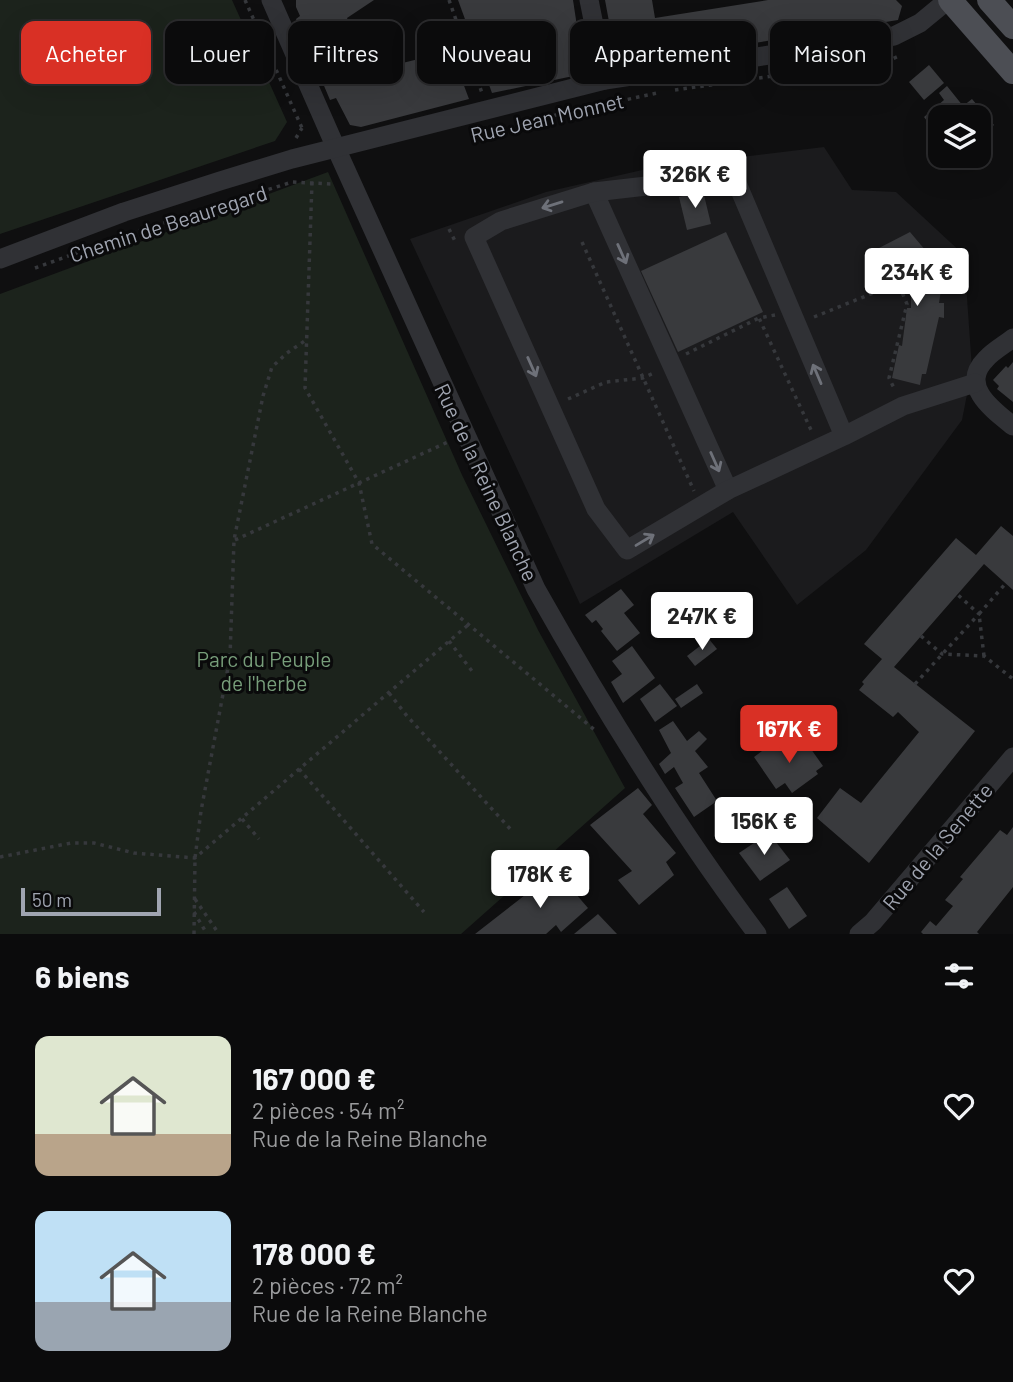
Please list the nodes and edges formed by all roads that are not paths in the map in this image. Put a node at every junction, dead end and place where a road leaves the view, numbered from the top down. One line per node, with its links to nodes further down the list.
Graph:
1 (271, 0): 11 (street, Rue de la Reine Blanche)
2 (590, 0): 6 (street)
3 (949, 0): 8 (street, Rue Jean Monnet); 9 (main road)
4 (989, 0): 5 (main road); 7 (main road)
5 (1013, 12)
6 (594, 21)
7 (1013, 27)
8 (756, 57)
9 (1013, 72)
10 (589, 84): 11 (street, Rue Jean Monnet)
11 (335, 148): 13 (street, Chemin de Beauregard); 20 (street, Rue de la Reine Blanche)
12 (594, 192): 17 (street, one-way to 12); 18 (street, one-way to 18); 18 (street, one-way to 18)
13 (0, 259)
14 (1013, 338): 15 (street)
15 (975, 383): 16 (street); 17 (street)
16 (1013, 426)
17 (844, 436): 18 (street)
18 (728, 489)
19 (1013, 757): 21 (street, Rue de la Senette)
20 (757, 934)
21 (859, 934)

